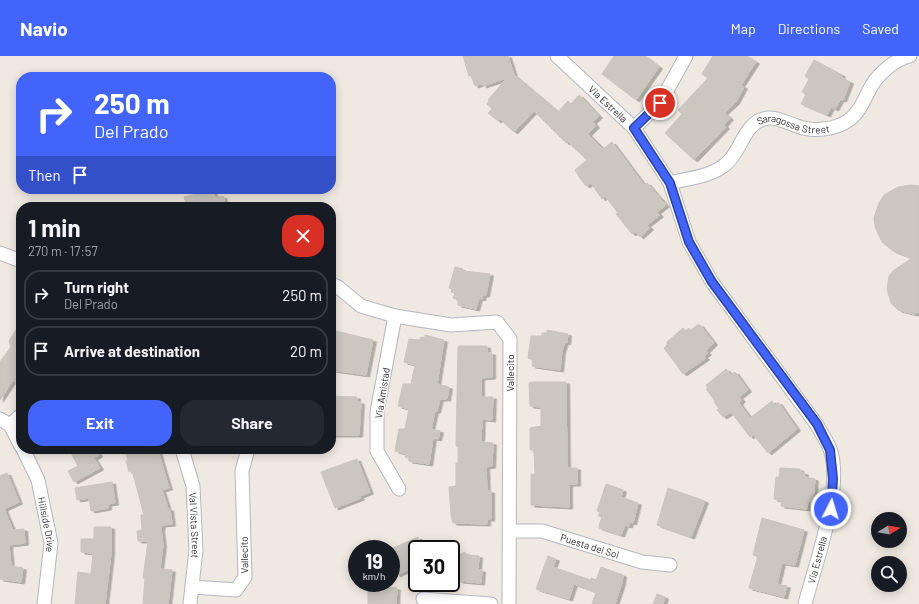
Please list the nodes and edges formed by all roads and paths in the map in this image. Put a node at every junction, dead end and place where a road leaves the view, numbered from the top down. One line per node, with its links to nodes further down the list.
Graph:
1 (557, 56): 4 (street, Via Estrella)
2 (686, 56): 4 (street)
3 (910, 56): 5 (street, Saragossa Street)
4 (634, 128): 5 (street, Via Estrella)
5 (670, 183): 25 (street, Via Estrella)
6 (0, 253): 7 (street)
7 (16, 259)
8 (336, 286): 9 (street, Vallecito)
9 (395, 316): 16 (street, Via Amistad); 17 (street, Vallecito)
10 (16, 417): 11 (street)
11 (5, 422): 12 (street)
12 (16, 438)
13 (25, 454): 21 (street, Hillside Drive)
14 (183, 454): 19 (street, Val Vista Street)
15 (247, 454): 19 (street, Vallecito)
16 (399, 489)
17 (510, 531): 18 (street, Puesta del Sol); 24 (street, Vallecito)
18 (670, 566)
19 (192, 587): 22 (street, Val Vista Street)
20 (423, 599): 23 (street)
21 (44, 604)
22 (190, 604)
23 (491, 604)
24 (509, 604)
25 (805, 604)

